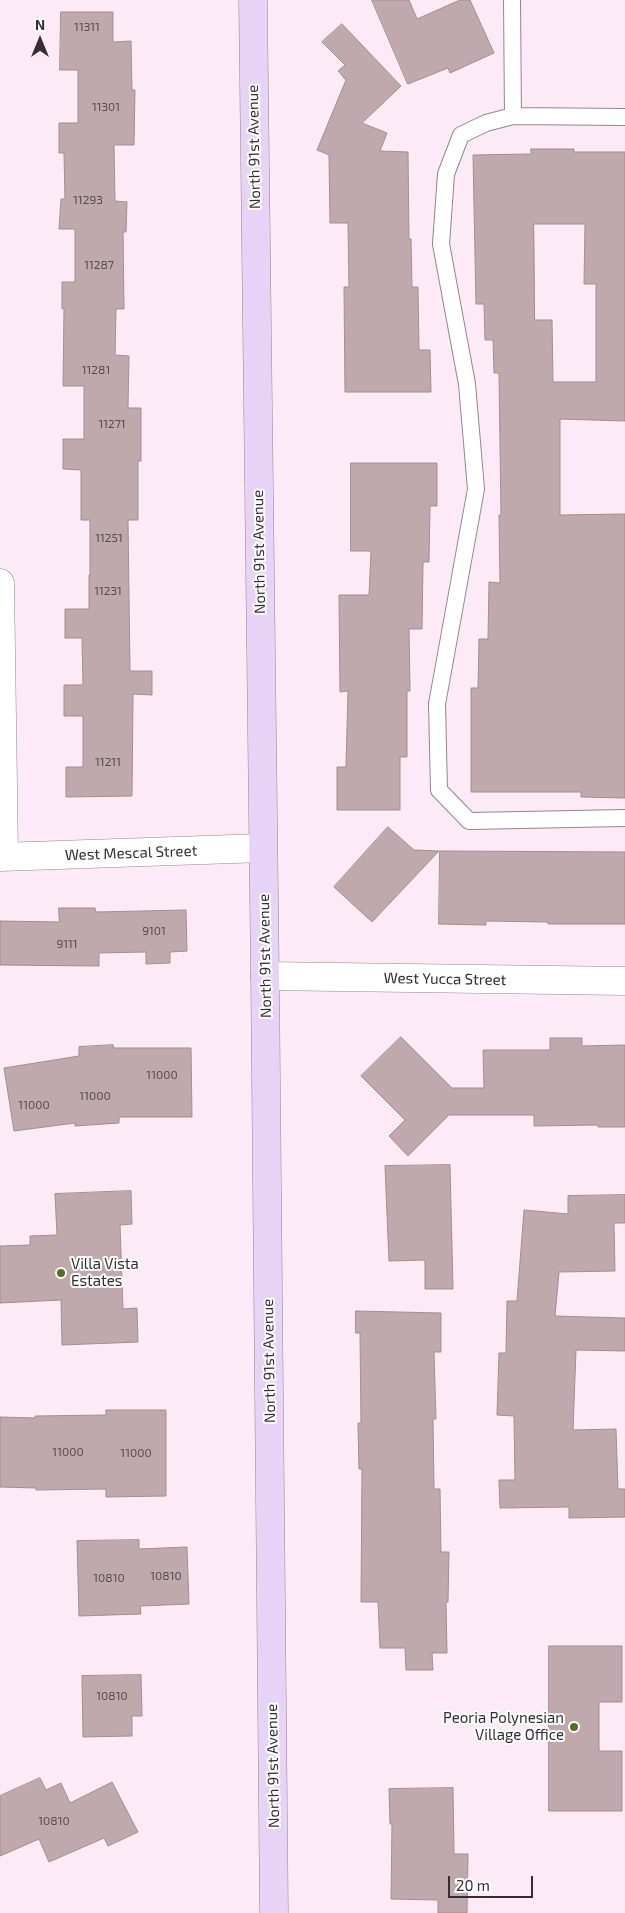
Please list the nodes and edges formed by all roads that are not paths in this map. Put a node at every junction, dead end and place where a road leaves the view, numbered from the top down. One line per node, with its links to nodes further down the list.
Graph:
1 (253, 0): 7 (main road, North 91st Avenue)
2 (512, 0): 3 (lane)
3 (513, 116): 4 (lane); 6 (lane)
4 (625, 117)
5 (0, 583): 8 (street)
6 (625, 818)
7 (263, 848): 8 (street, West Mescal Street); 9 (main road, North 91st Avenue)
8 (2, 856)
9 (266, 976): 10 (street, West Yucca Street); 11 (main road, North 91st Avenue)
10 (625, 981)
11 (274, 1913)

